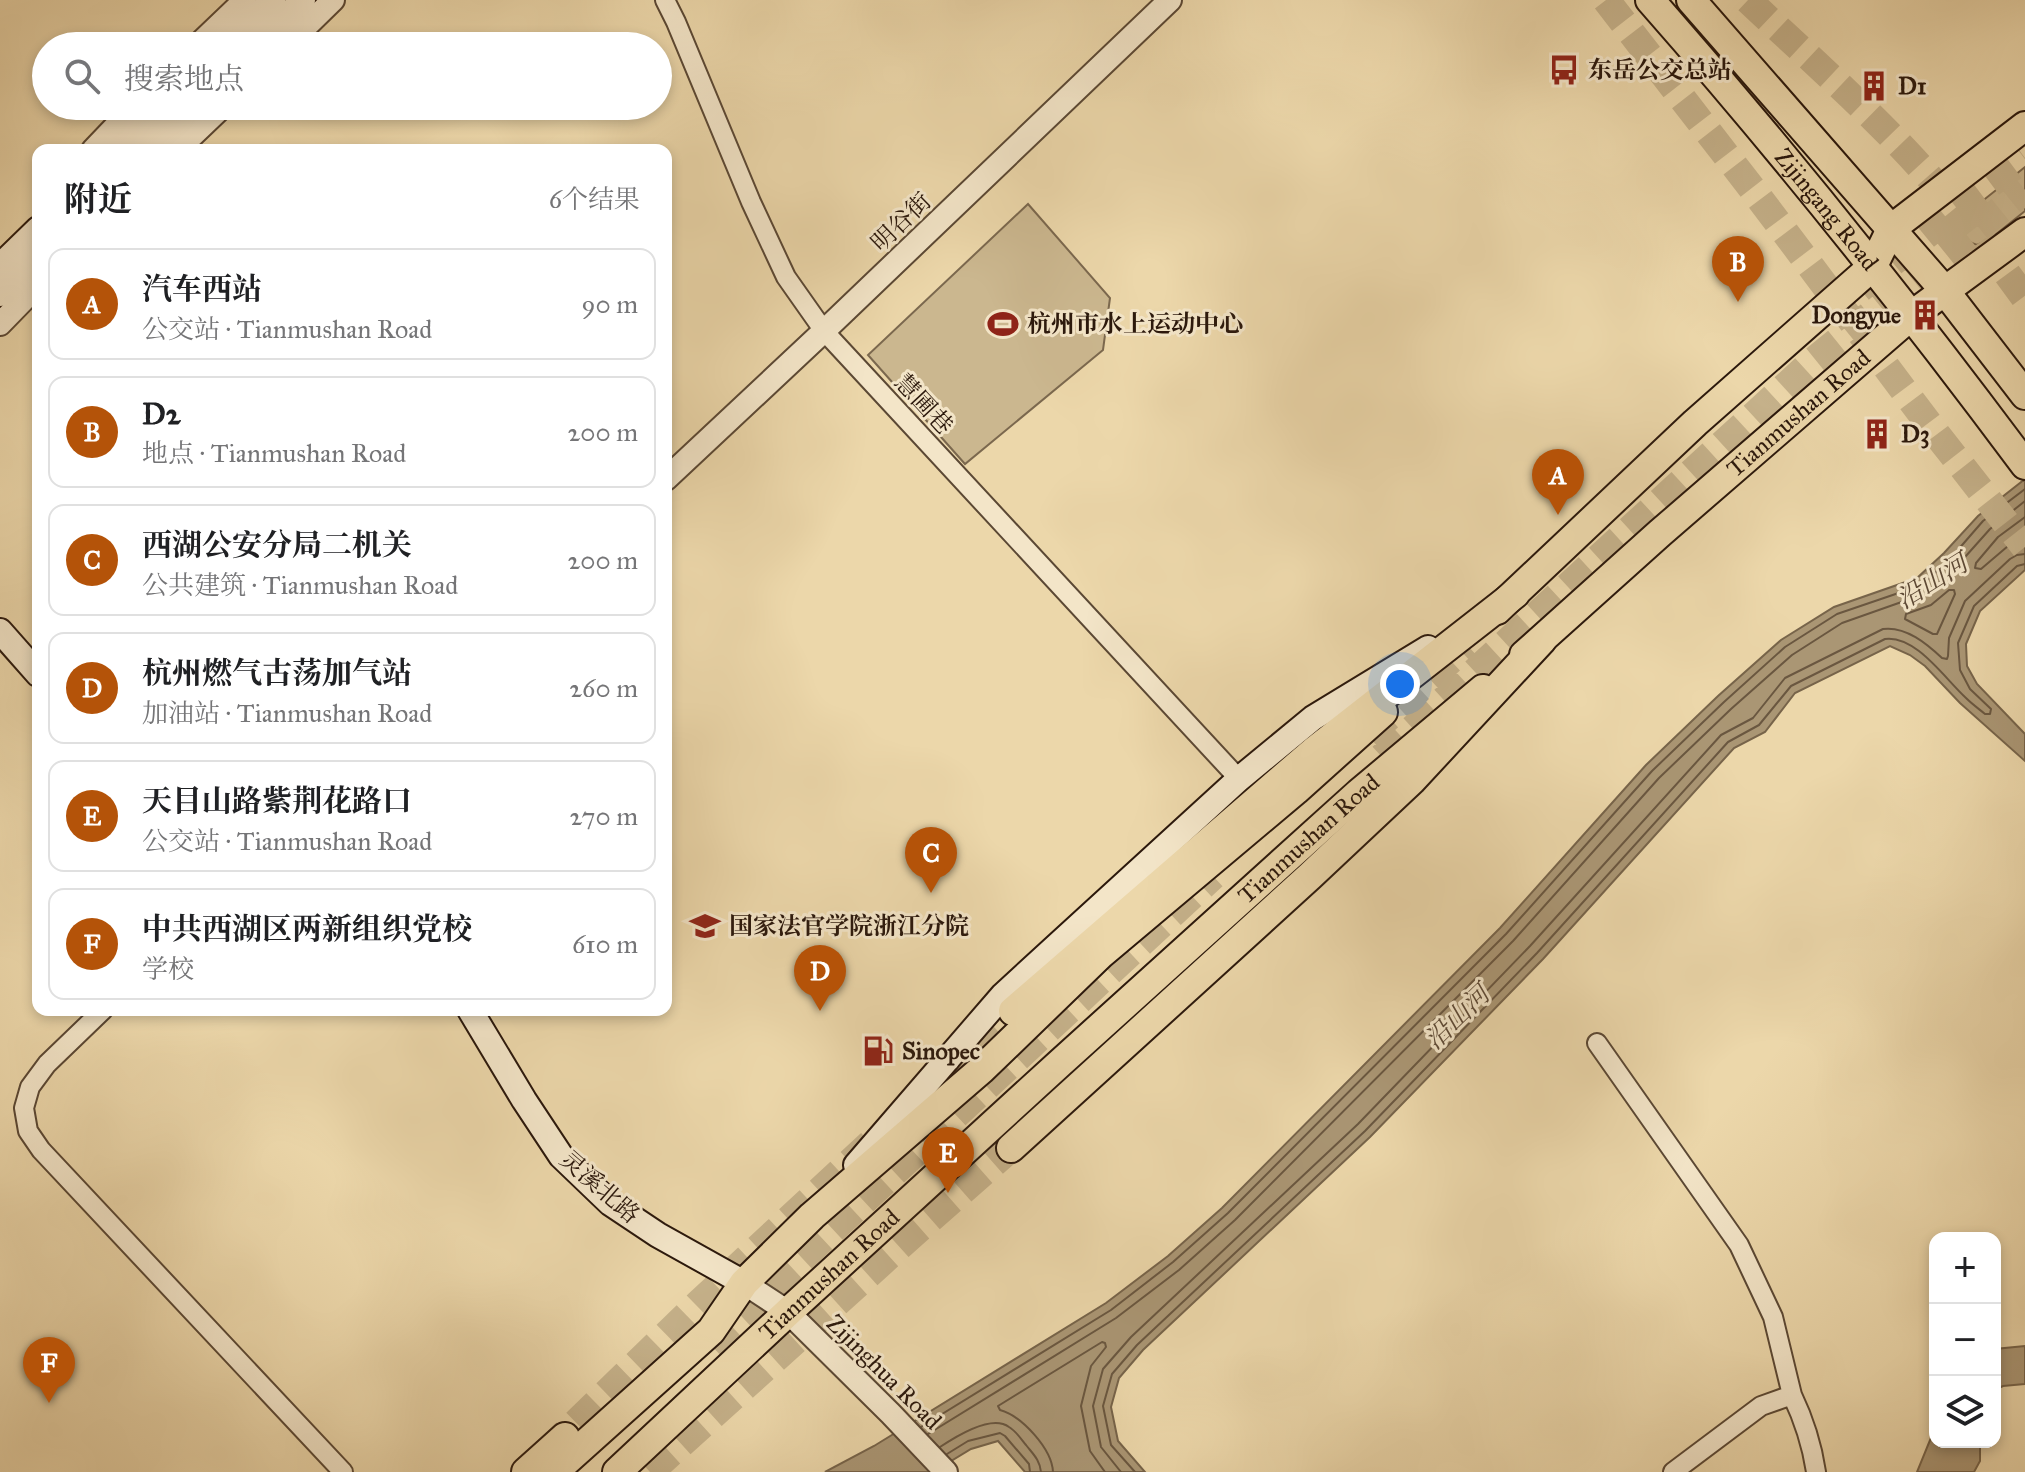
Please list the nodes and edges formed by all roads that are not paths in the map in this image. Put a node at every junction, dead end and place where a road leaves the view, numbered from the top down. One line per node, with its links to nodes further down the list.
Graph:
1 (245, 0): 9 (street)
2 (273, 0): 10 (main road)
3 (303, 0): 11 (main road)
4 (333, 0): 12 (street)
5 (665, 0): 35 (street, 慧圃巷)
6 (1170, 0): 35 (street, 明谷街)
7 (1650, 0): 29 (main road, Zijingang Road)
8 (1691, 0): 23 (main road, Zijingang Road)
9 (212, 32)
10 (240, 32)
11 (270, 32)
12 (300, 32)
13 (122, 120): 18 (street)
14 (150, 120): 19 (main road)
15 (179, 120): 20 (main road)
16 (210, 120): 21 (street)
17 (2025, 126): 23 (main road, Tianmushan Road)
18 (99, 144)
19 (125, 144)
20 (154, 144)
21 (189, 144)
22 (32, 222): 26 (street)
23 (1891, 229): 29 (main road, Tianmushan Road); 31 (main road, Zijingang Road)
24 (2025, 232): 31 (main road, Tianmushan Road)
25 (32, 235): 28 (main road)
26 (0, 260)
27 (32, 262): 32 (main road)
28 (0, 266)
29 (1873, 266): 33 (main road, Zijingang Road); 39 (main road, Tianmushan Road)
30 (32, 291): 34 (street)
31 (1945, 291): 33 (main road, Tianmushan Road); 36 (main road, Zijingang Road)
32 (0, 294)
33 (1912, 315): 37 (main road, Zijingang Road); 41 (main road, Tianmushan Road)
34 (0, 324)
35 (824, 331): 38 (street, 明谷街); 43 (street, 慧圃巷)
36 (2025, 395)
37 (2025, 464)
38 (672, 473)
39 (1515, 594): 43 (main road, Tianmushan Road); 44 (main road); 49 (main road, Tianmushan Road)
40 (0, 631): 42 (main road)
41 (1542, 640): 48 (main road); 51 (main road, Tianmushan Road)
42 (32, 667)
43 (1239, 779): 49 (main road, Tianmushan Road)
44 (1013, 1011)
45 (97, 1016): 53 (street)
46 (474, 1016): 50 (main road, 灵溪北路)
47 (1597, 1043): 52 (street)
48 (1011, 1148)
49 (812, 1216): 50 (main road, Tianmushan Road)
50 (744, 1283): 51 (street, Zijinghua Road); 54 (main road); 55 (main road, Tianmushan Road)
51 (788, 1312): 56 (main road, Tianmushan Road); 57 (street, Zijinghua Road)
52 (1792, 1395): 58 (street); 59 (street)
53 (343, 1472)
54 (526, 1472)
55 (554, 1472)
56 (617, 1472)
57 (946, 1472)
58 (1673, 1472)
59 (1816, 1472)

